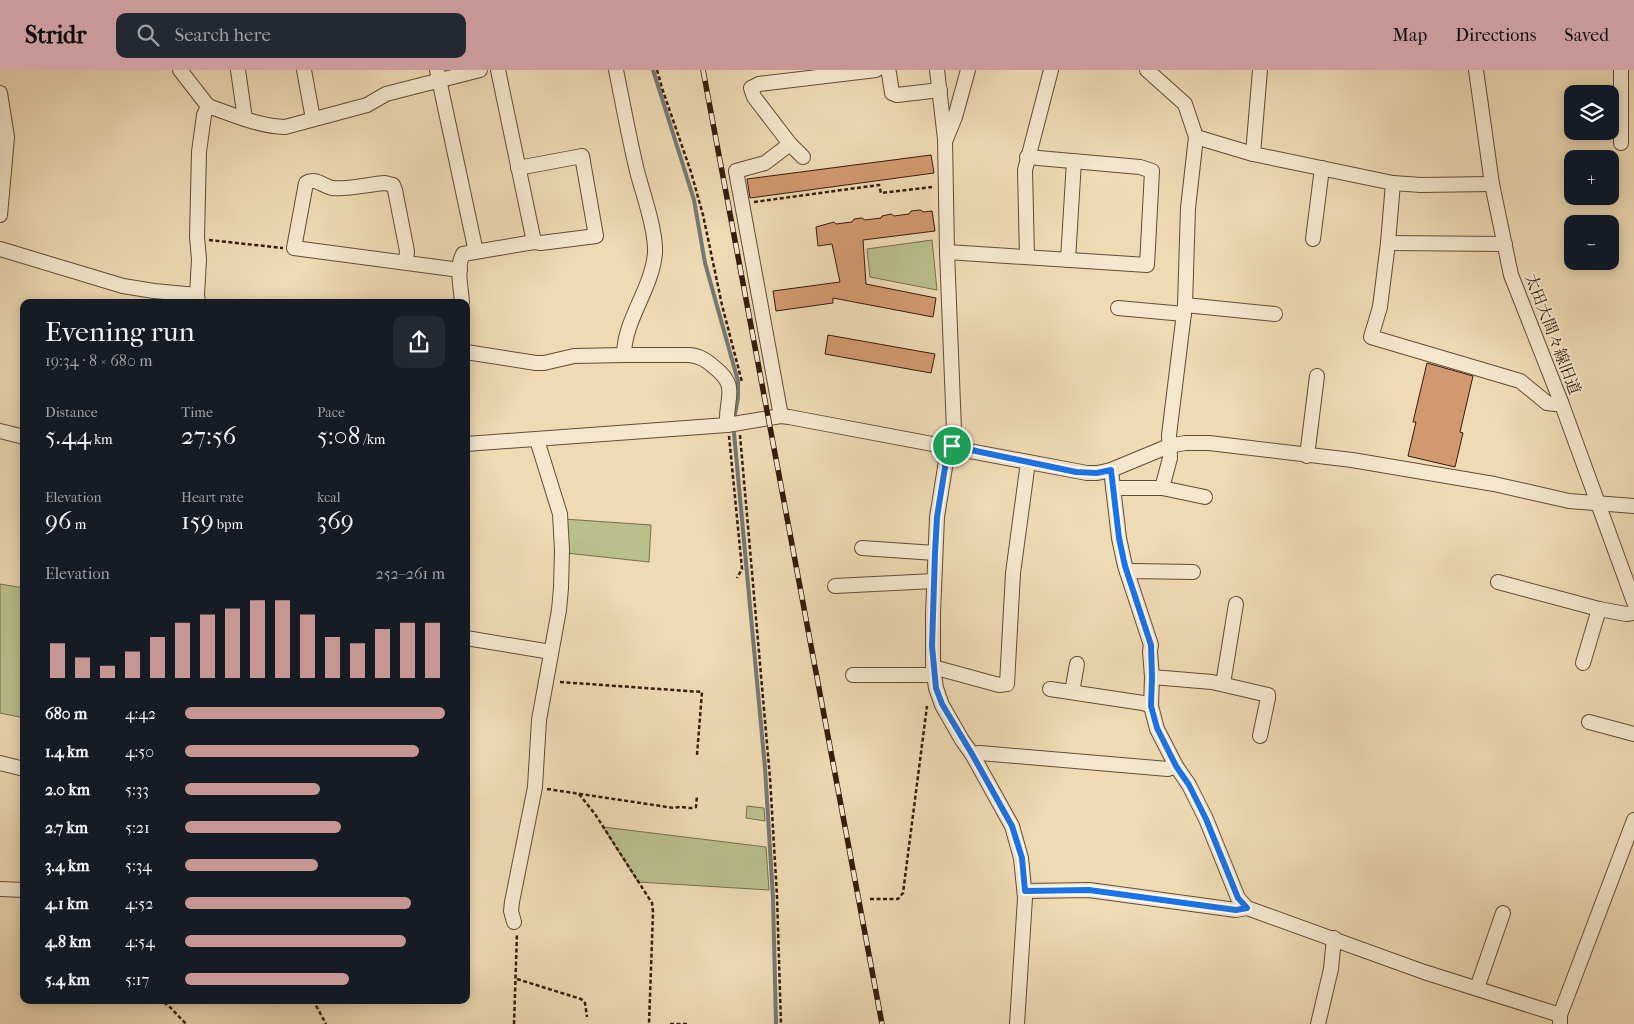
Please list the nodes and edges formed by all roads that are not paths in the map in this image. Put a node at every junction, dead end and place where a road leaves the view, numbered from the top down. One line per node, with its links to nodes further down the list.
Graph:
1 (180, 70): 19 (street)
2 (238, 70): 20 (street)
3 (304, 70): 21 (street)
4 (480, 70): 16 (street)
5 (498, 70): 30 (street)
6 (616, 70): 52 (street)
7 (876, 70): 25 (street)
8 (887, 70): 17 (street)
9 (937, 70): 17 (street)
10 (968, 70): 23 (street)
11 (1051, 70): 28 (street)
12 (1147, 70): 22 (street)
13 (1260, 70): 26 (street)
14 (1476, 70): 33 (street, 太田大間々線旧道)
15 (1621, 70): 24 (street)
16 (438, 75): 21 (street); 40 (street)
17 (940, 90): 23 (street)
18 (0, 94): 34 (street)
19 (208, 106): 20 (street); 46 (street)
20 (245, 119): 21 (street)
21 (313, 119)
22 (1196, 137): 26 (street); 49 (street)
23 (945, 139): 41 (street)
24 (1621, 143)
25 (790, 144): 27 (street); 55 (street)
26 (1253, 154): 31 (street)
27 (803, 157)
28 (1027, 157): 29 (street); 42 (street)
29 (1074, 161): 43 (street); 43 (street)
30 (518, 168): 36 (street); 36 (street)
31 (1322, 168): 32 (street); 35 (street)
32 (1393, 183): 33 (street); 37 (street)
33 (1492, 184): 38 (street, 太田大間々線旧道)
34 (0, 215)
35 (1313, 239)
36 (534, 242): 40 (street)
37 (1388, 243): 38 (street); 54 (street)
38 (1505, 244): 54 (street, 太田大間々線旧道)
39 (0, 249): 46 (street)
40 (476, 252): 45 (street)
41 (947, 252): 42 (street); 61 (street)
42 (1027, 258): 43 (street)
43 (1068, 260)
44 (406, 262): 44 (street); 45 (street)
45 (460, 270): 47 (street)
46 (198, 299)
47 (462, 299)
48 (1118, 308): 49 (street)
49 (1185, 309): 50 (street); 62 (street)
50 (1275, 314)
51 (470, 353): 52 (street)
52 (624, 355): 56 (street)
53 (1317, 376): 63 (street)
54 (1561, 402): 69 (street, 太田大間々線旧道)
55 (781, 416): 56 (street); 61 (street)
56 (733, 424): 59 (street)
57 (0, 431): 58 (street)
58 (20, 435)
59 (537, 440): 60 (street); 83 (street)
60 (470, 444)
61 (952, 446): 64 (street); 72 (street)
62 (1169, 446): 63 (street); 65 (street); 67 (street)
63 (1307, 456): 69 (street)
64 (1028, 462): 65 (street); 86 (street)
65 (1111, 470): 66 (street)
66 (1113, 488): 67 (street); 73 (street)
67 (1162, 488): 68 (street)
68 (1205, 497)
69 (1598, 504): 70 (street); 78 (street, 太田大間々線旧道)
70 (1634, 506)
71 (862, 548): 72 (street)
72 (935, 553): 75 (street)
73 (1127, 572): 74 (street); 88 (street)
74 (1193, 572)
75 (934, 580): 77 (street); 86 (street)
76 (1498, 582): 80 (street)
77 (834, 586)
78 (1634, 602)
79 (1236, 604): 89 (street)
80 (1599, 608): 81 (street); 84 (street)
81 (1634, 614)
82 (470, 639): 83 (street)
83 (551, 652): 106 (street)
84 (1583, 663)
85 (1077, 664): 91 (street)
86 (934, 671): 87 (street); 96 (street)
87 (853, 675)
88 (1152, 677): 89 (street); 92 (street)
89 (1223, 684): 95 (street)
90 (1050, 690): 91 (street)
91 (1072, 692): 92 (street)
92 (1151, 706): 98 (street)
93 (1590, 722): 94 (street)
94 (1634, 734)
95 (1260, 736)
96 (972, 754): 98 (street); 103 (street)
97 (0, 763): 99 (street)
98 (1176, 766): 104 (street)
99 (20, 768)
100 (1634, 820): 109 (street)
101 (0, 889): 102 (street)
102 (20, 890)
103 (1025, 891): 104 (street); 110 (street)
104 (1247, 908): 107 (street)
105 (1503, 913): 108 (street)
106 (514, 922)
107 (1334, 938): 108 (street); 111 (street)
108 (1478, 988): 109 (street)
109 (1560, 1020)
110 (1018, 1024)
111 (1318, 1024)

